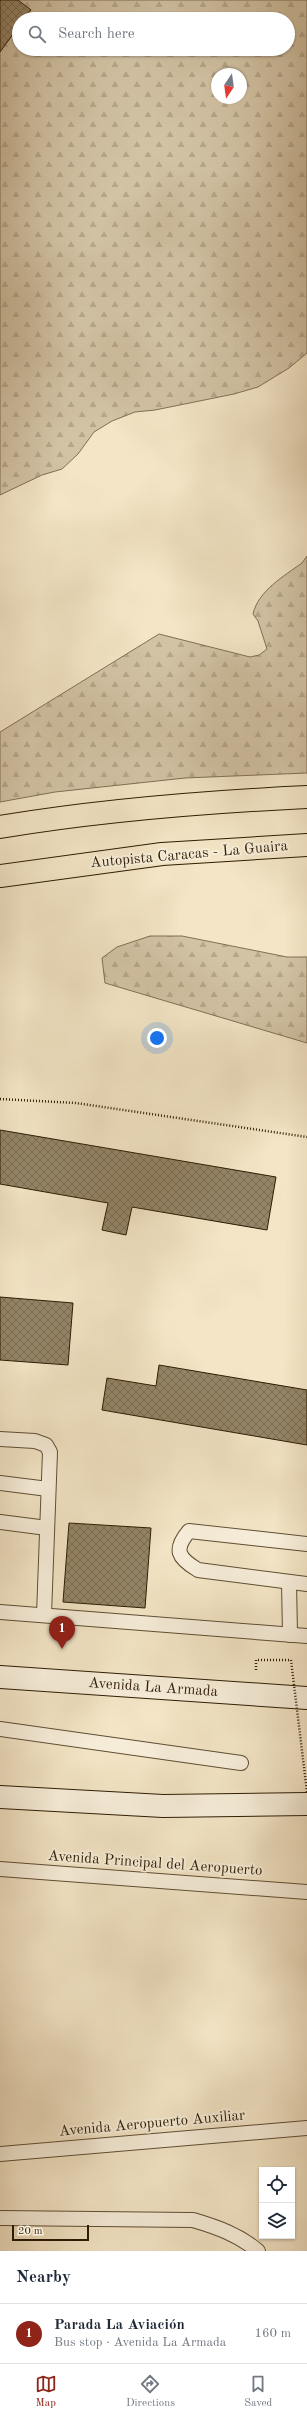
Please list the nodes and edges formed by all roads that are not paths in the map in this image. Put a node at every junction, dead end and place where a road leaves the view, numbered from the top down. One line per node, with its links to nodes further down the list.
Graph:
1 (307, 797): 2 (highway)
2 (0, 827)
3 (307, 845): 4 (highway, Autopista Caracas - La Guaira)
4 (0, 876)
5 (0, 1439): 7 (lane)
6 (0, 1483): 7 (lane)
7 (48, 1489): 9 (lane)
8 (0, 1522): 9 (lane)
9 (47, 1528): 14 (lane)
10 (307, 1544): 11 (lane)
11 (289, 1582): 12 (lane); 15 (lane)
12 (307, 1584)
13 (0, 1612): 14 (lane)
14 (44, 1615): 15 (lane)
15 (290, 1635): 16 (lane)
16 (307, 1636)
17 (0, 1677): 18 (main road, Avenida La Armada)
18 (307, 1698)
19 (0, 1729): 20 (lane)
20 (241, 1762)
21 (0, 1797): 22 (main road)
22 (307, 1804)
23 (0, 1869): 24 (lane, Avenida Principal del Aeropuerto)
24 (307, 1892)
25 (307, 2128): 26 (lane, Avenida Aeropuerto Auxiliar)
26 (0, 2154)
27 (0, 2218): 28 (lane)
28 (258, 2251)

